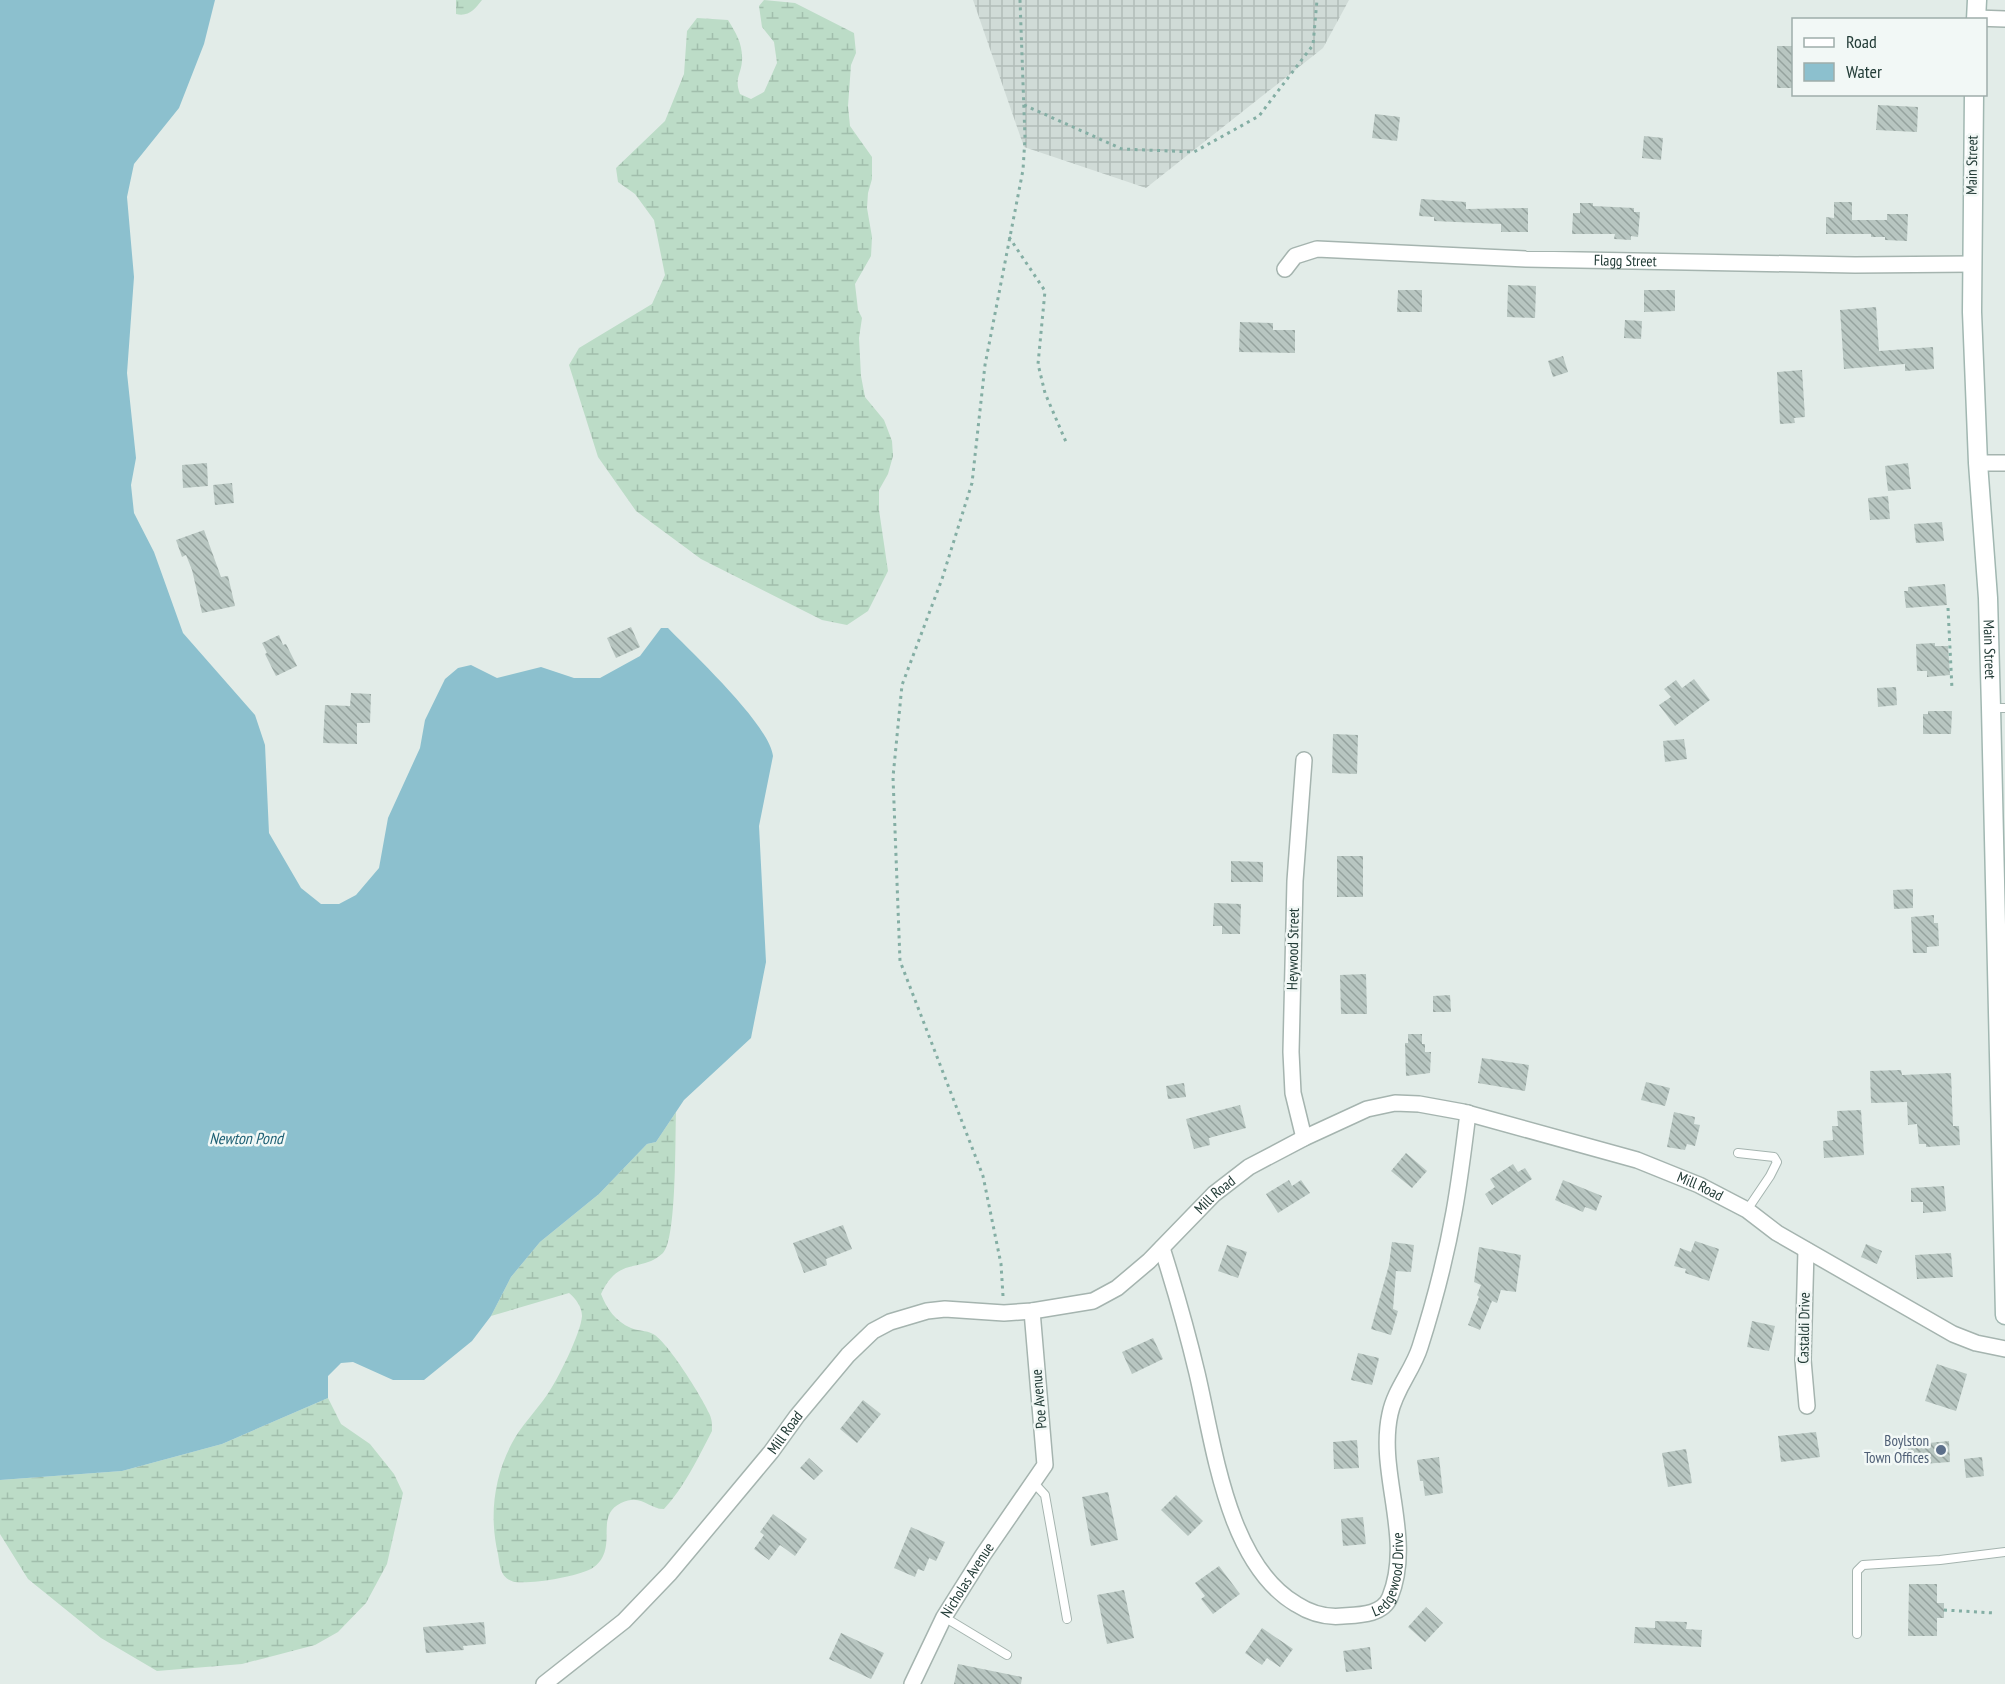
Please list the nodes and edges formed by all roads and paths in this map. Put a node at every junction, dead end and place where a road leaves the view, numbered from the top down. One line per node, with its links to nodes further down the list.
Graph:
1 (1020, 0): 6 (path)
2 (1317, 0): 6 (path)
3 (1976, 13): 4 (street)
4 (2005, 19)
5 (1974, 96): 8 (main road, Main Street)
6 (1024, 105): 7 (path)
7 (1009, 237): 10 (path); 29 (path)
8 (1972, 264): 9 (street, Flagg Street); 11 (main road, Main Street)
9 (1285, 269)
10 (1065, 442)
11 (1978, 463): 12 (street); 15 (main road, Main Street)
12 (2005, 463)
13 (1948, 608): 14 (path)
14 (1952, 688)
15 (1998, 708): 17 (main road, Main Street)
16 (1304, 760): 21 (street, Heywood Street)
17 (1999, 837): 18 (main road, Main Street)
18 (2000, 937): 20 (main road, Main Street)
19 (1468, 1113): 21 (street, Mill Road); 24 (street, Mill Road); 25 (street, Ledgewood Drive)
20 (2002, 1117): 23 (main road, Main Street)
21 (1304, 1138): 25 (street, Mill Road)
22 (1738, 1153): 24 (lane)
23 (2003, 1187): 27 (main road, Main Street)
24 (1747, 1210): 26 (street, Mill Road)
25 (1162, 1248): 28 (street, Mill Road)
26 (1806, 1250): 31 (street, Mill Road); 32 (street, Castaldi Drive)
27 (2005, 1286): 30 (main road, Main Street)
28 (1032, 1311): 29 (street, Mill Road); 33 (street, Poe Avenue)
29 (1004, 1312): 41 (street, Mill Road)
30 (2005, 1315)
31 (2005, 1349)
32 (1807, 1406)
33 (1033, 1482): 37 (street, Nicholas Avenue); 38 (lane)
34 (2005, 1552): 39 (lane)
35 (1944, 1610): 36 (path)
36 (1995, 1613)
37 (944, 1617): 40 (lane); 42 (street, Nicholas Avenue)
38 (1067, 1619)
39 (1857, 1634)
40 (1007, 1655)
41 (544, 1684)
42 (912, 1684)

